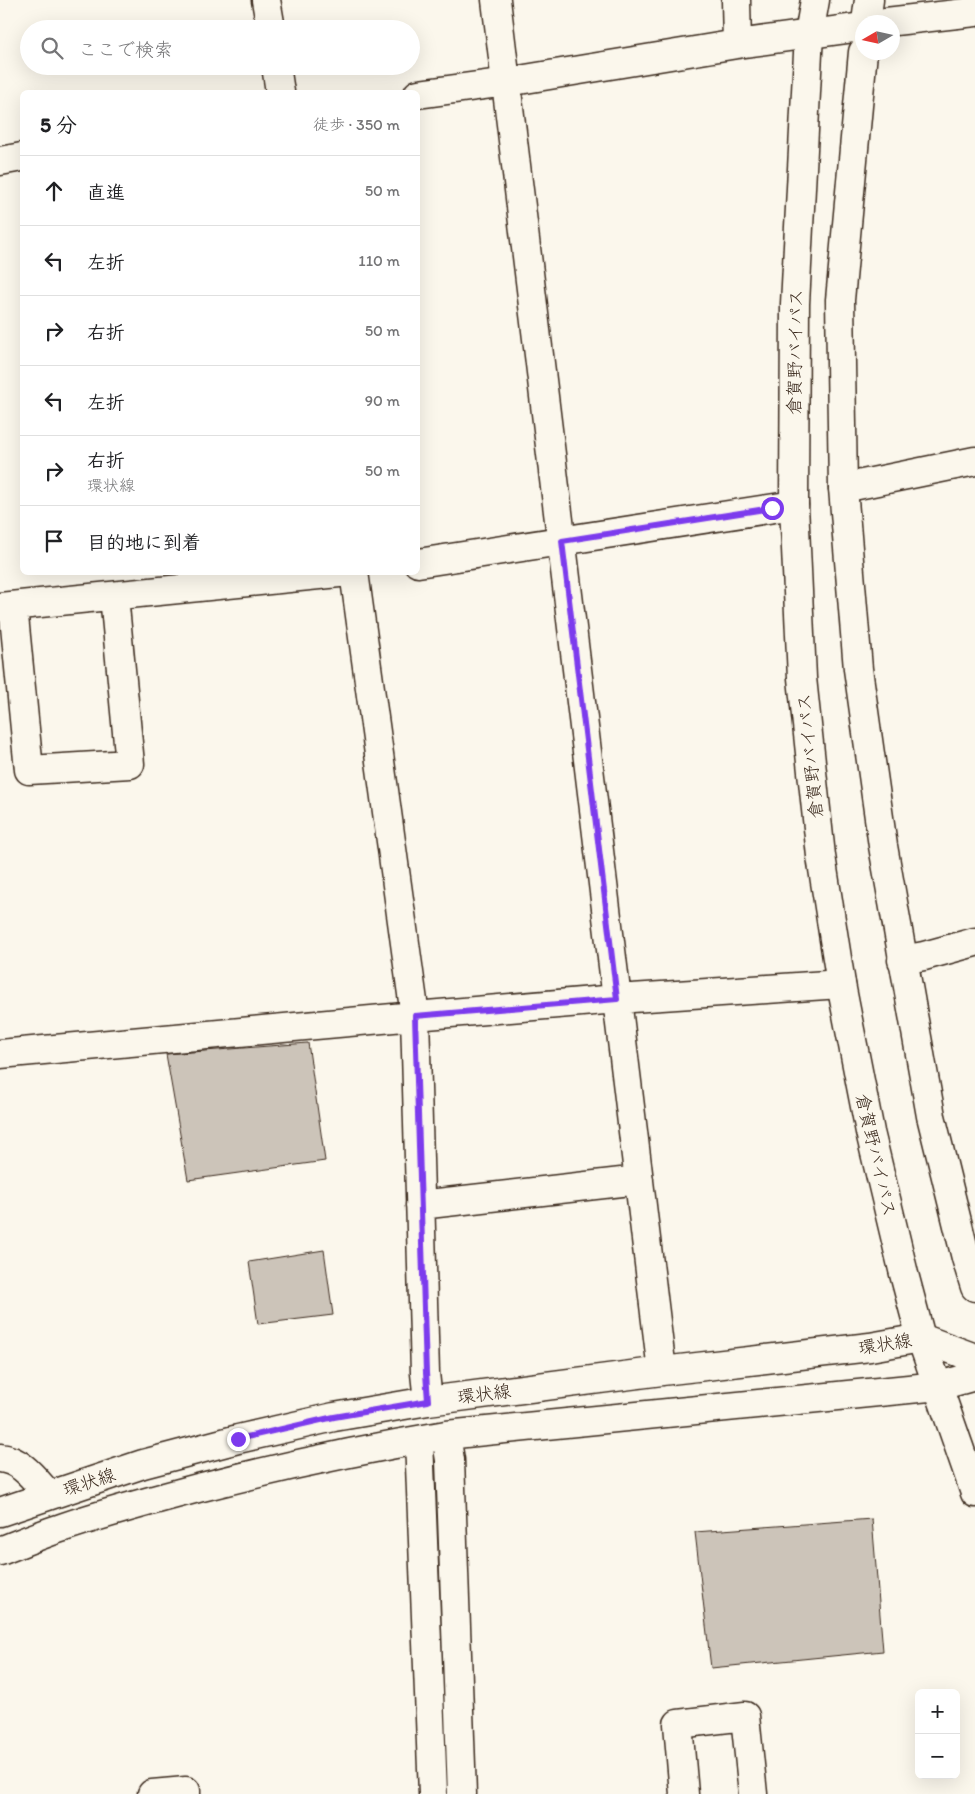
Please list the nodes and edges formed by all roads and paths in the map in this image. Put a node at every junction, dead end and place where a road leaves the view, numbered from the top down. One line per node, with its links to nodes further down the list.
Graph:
1 (266, 0): 8 (main road)
2 (496, 0): 15 (main road)
3 (736, 0): 12 (main road)
4 (815, 0): 11 (main road, 倉賀野バイパス)
5 (869, 0): 7 (main road)
6 (975, 12): 9 (main road)
7 (867, 15)
8 (269, 20)
9 (900, 20)
10 (855, 27): 11 (main road)
11 (809, 34): 12 (main road); 22 (main road, 倉賀野バイパス)
12 (738, 44): 15 (main road)
13 (862, 60): 21 (main road)
14 (277, 75): 16 (main road)
15 (507, 82): 17 (main road); 23 (main road)
16 (280, 90)
17 (420, 94)
18 (20, 157): 19 (main road)
19 (0, 160)
20 (975, 461): 21 (main road)
21 (843, 488): 30 (main road)
22 (794, 505): 23 (main road); 31 (main road, 倉賀野バイパス)
23 (562, 541): 24 (main road); 32 (main road)
24 (420, 562)
25 (320, 575): 27 (main road)
26 (354, 575): 33 (main road)
27 (114, 596): 28 (main road); 28 (main road)
28 (7, 607)
29 (975, 942): 30 (main road)
30 (902, 960): 37 (main road)
31 (841, 984): 32 (main road); 38 (main road, 倉賀野バイパス)
32 (617, 999): 33 (main road); 35 (main road)
33 (415, 1016): 34 (main road); 36 (main road)
34 (0, 1054)
35 (639, 1180): 36 (main road); 40 (main road)
36 (420, 1205): 43 (main road)
37 (975, 1287)
38 (921, 1338): 39 (main road, 環状線); 40 (main road, 環状線); 42 (main road, 倉賀野バイパス)
39 (975, 1358)
40 (662, 1371): 43 (main road, 環状線)
41 (975, 1376): 42 (main road, 環状線)
42 (939, 1386): 44 (main road, 環状線); 47 (main road, 倉賀野バイパス)
43 (428, 1401): 48 (main road, 環状線)
44 (446, 1435): 45 (main road, 環状線); 54 (main road)
45 (419, 1440): 50 (main road, 環状線); 53 (main road)
46 (0, 1458): 48 (main road)
47 (975, 1493)
48 (49, 1495): 49 (main road, 環状線)
49 (0, 1512)
50 (0, 1551)
51 (152, 1794): 52 (main road)
52 (186, 1794)
53 (434, 1794)
54 (462, 1794)
55 (684, 1794): 56 (main road)
56 (753, 1794)

